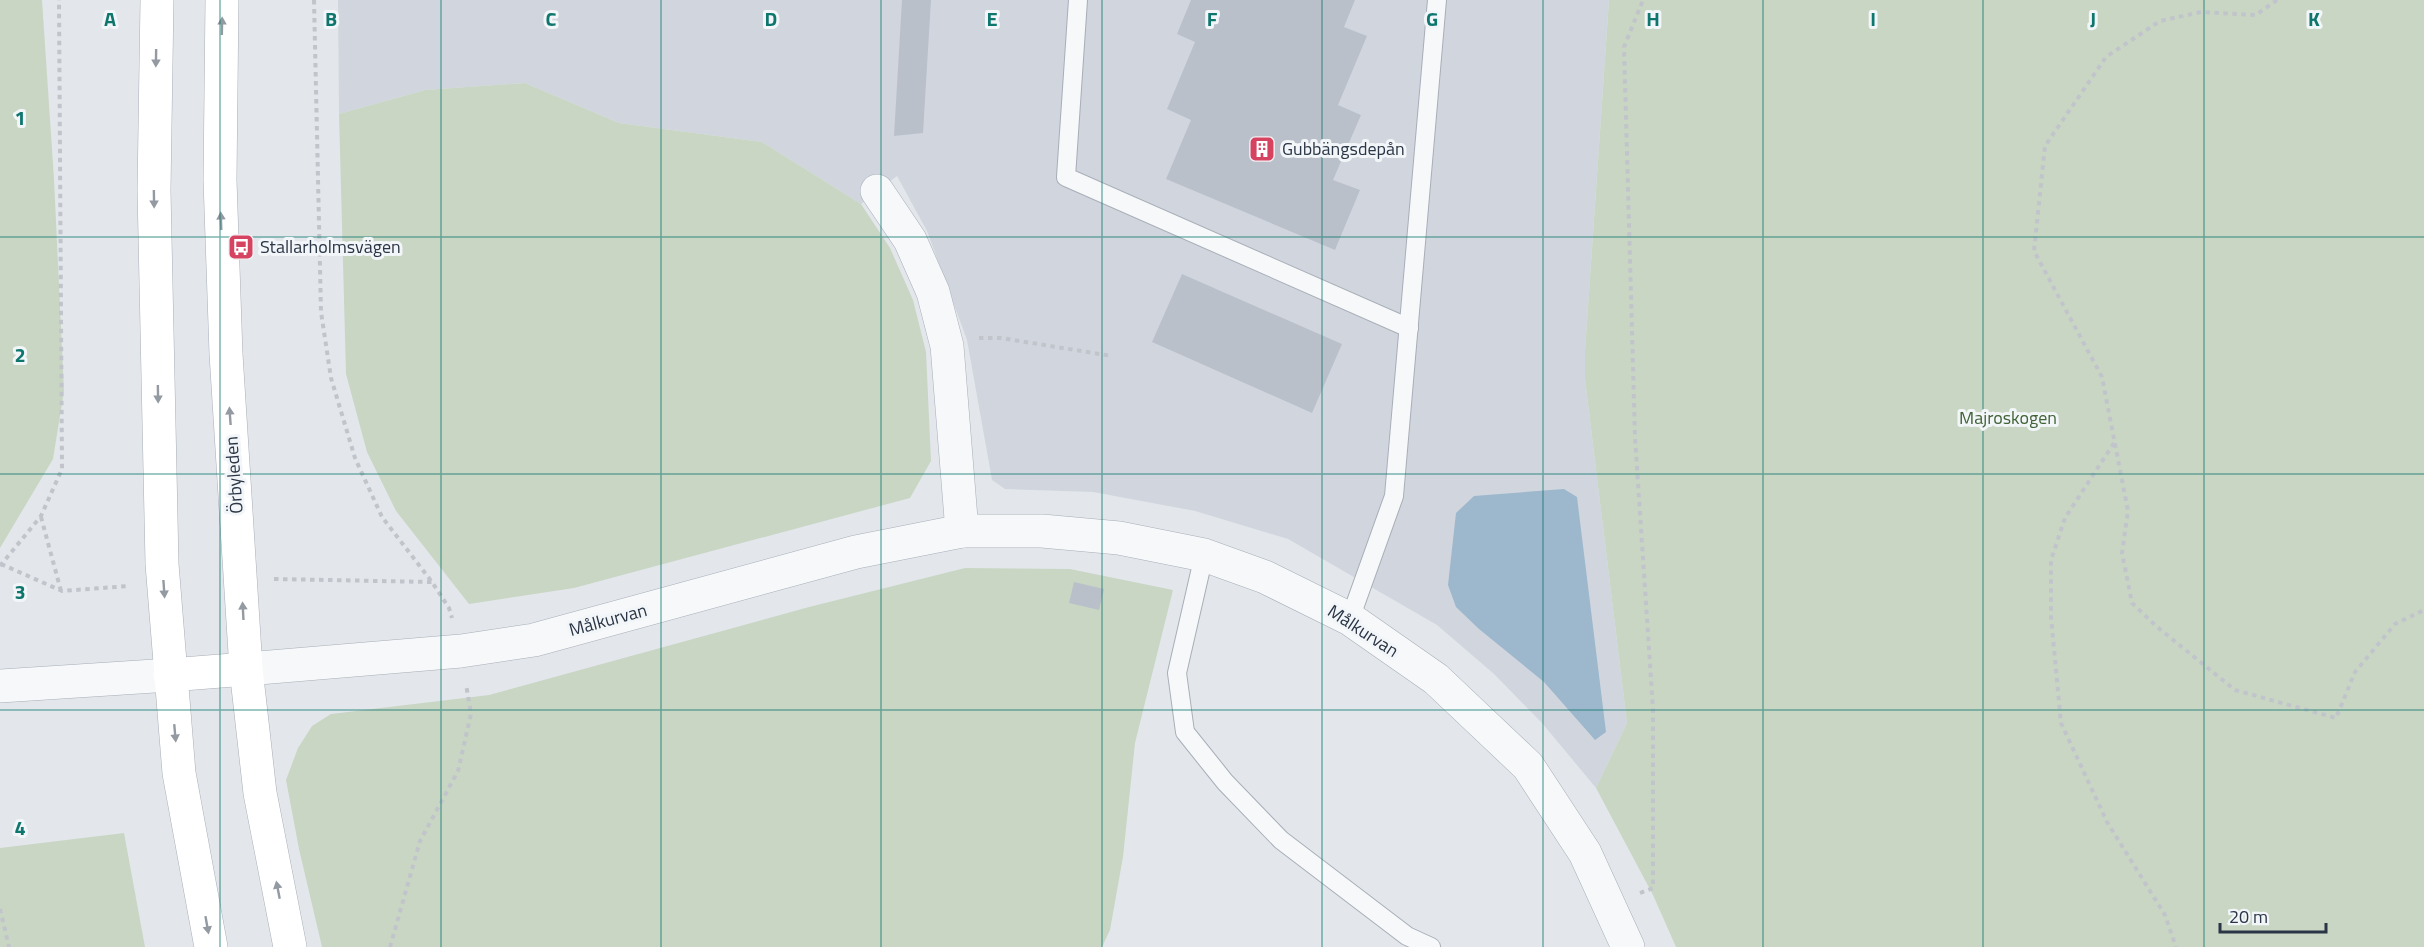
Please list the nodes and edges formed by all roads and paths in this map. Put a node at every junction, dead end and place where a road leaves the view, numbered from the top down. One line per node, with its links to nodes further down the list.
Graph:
1 (59, 0): 14 (path)
2 (158, 0): 23 (main road, one-way to 23)
3 (222, 0): 22 (main road, Örbyleden, one-way to 3)
4 (314, 0): 21 (path)
5 (1078, 0): 10 (lane)
6 (1437, 0): 10 (lane)
7 (1643, 0): 25 (path)
8 (2277, 0): 13 (path)
9 (877, 192): 11 (street)
10 (1409, 328): 20 (lane)
11 (947, 346): 12 (path); 15 (street)
12 (1112, 356)
13 (2115, 442): 19 (path); 33 (path)
14 (41, 516): 17 (path); 18 (path)
15 (962, 531): 16 (street, Målkurvan); 21 (street, Målkurvan)
16 (1204, 555): 20 (street, Målkurvan); 31 (lane)
17 (0, 566)
18 (62, 591)
19 (2424, 610)
20 (1350, 619): 25 (street, Målkurvan)
21 (461, 651): 22 (street, Målkurvan); 30 (path)
22 (246, 669): 23 (main road); 29 (main road, Örbyleden, one-way to 22)
23 (170, 675): 24 (street); 28 (main road, one-way to 28)
24 (0, 686)
25 (1609, 906): 32 (street, Målkurvan)
26 (0, 909): 27 (path)
27 (9, 947)
28 (211, 947)
29 (290, 947)
30 (390, 947)
31 (1431, 947)
32 (1628, 947)
33 (2176, 947)

